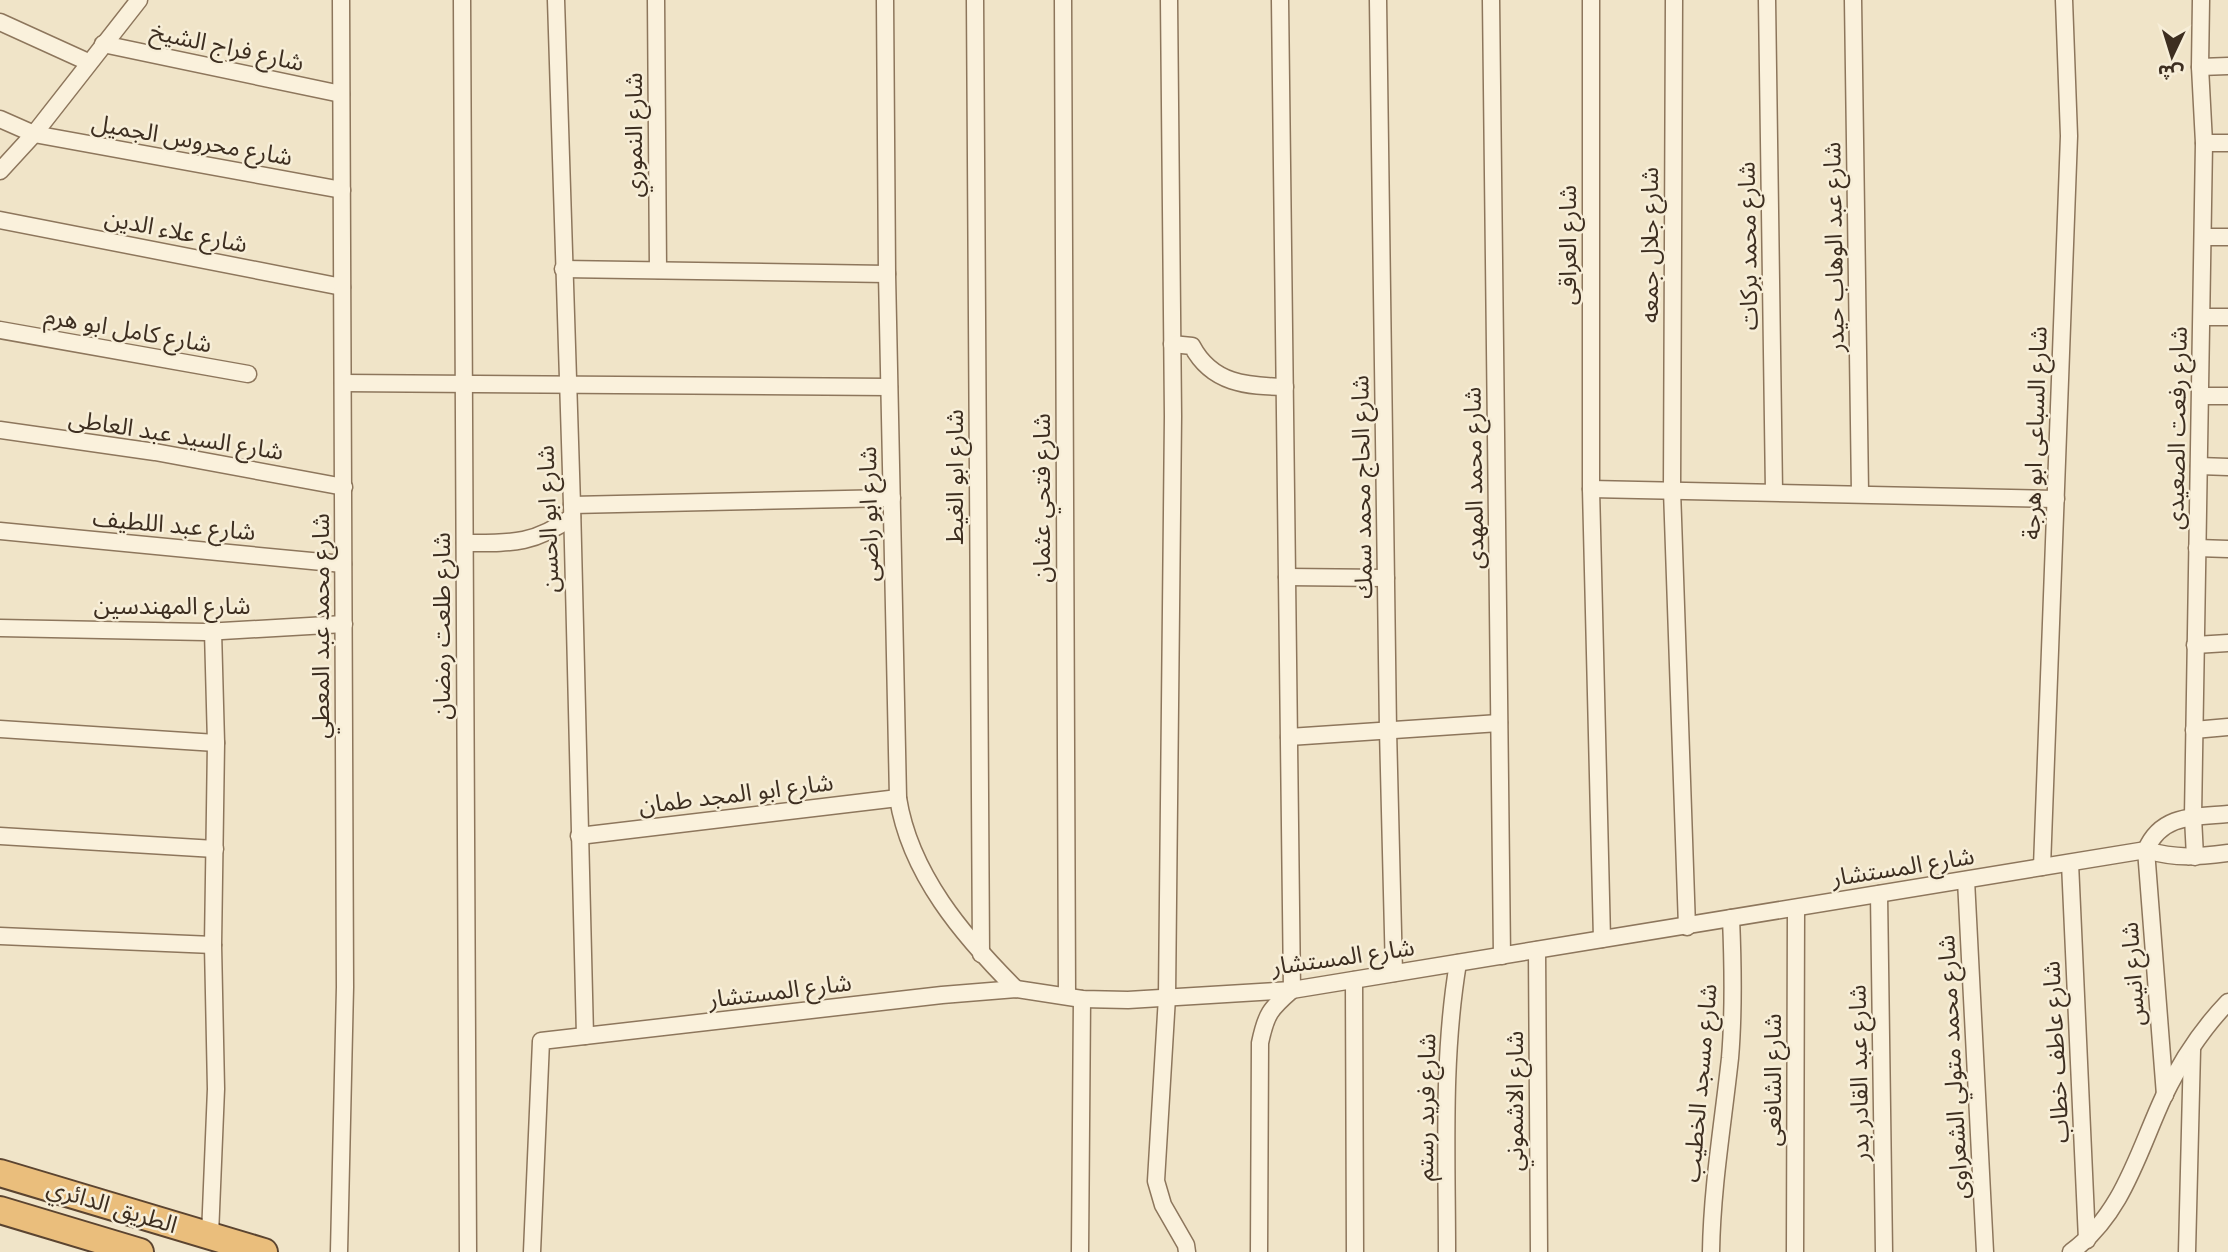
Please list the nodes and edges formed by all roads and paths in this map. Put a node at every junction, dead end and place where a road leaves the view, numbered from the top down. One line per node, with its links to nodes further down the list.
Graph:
1 (139, 0): 20 (street)
2 (341, 0): 24 (street, شارع محمد عبد المعطي)
3 (462, 0): 44 (street, شارع طلعت رمضان)
4 (556, 0): 34 (street, شارع ابو الحسن)
5 (656, 0): 35 (street, شارع النموري)
6 (885, 0): 36 (street, شارع ابو راضى)
7 (975, 0): 100 (street, شارع ابو الغيط)
8 (1063, 0): 108 (street, شارع فتحي عثمان)
9 (1169, 0): 41 (street)
10 (1280, 0): 47 (street)
11 (1378, 0): 67 (street, شارع الحاج محمد سمك)
12 (1491, 0): 73 (street, شارع محمد المهدى)
13 (1591, 0): 54 (street, شارع العراقى)
14 (1674, 0): 55 (street, شارع جلال جمعه)
15 (1768, 0): 56 (street, شارع محمد بركات)
16 (1853, 0): 57 (street, شارع عبد الوهاب حيدر)
17 (2064, 0): 59 (street, شارع السباعى ابو هرجة)
18 (2201, 0): 23 (street, شارع رفعت الصعيدى)
19 (0, 22): 21 (street)
20 (103, 44): 21 (street); 24 (street, شارع فراج الشيخ)
21 (88, 62): 26 (street)
22 (2228, 66): 23 (street)
23 (2200, 67): 28 (street, شارع رفعت الصعيدى)
24 (341, 94): 30 (street, شارع محمد عبد المعطي)
25 (0, 119): 26 (street, شارع محروس الجميل)
26 (34, 134): 29 (street); 30 (street, شارع محروس الجميل)
27 (2228, 143): 28 (street)
28 (2204, 144): 32 (street, شارع رفعت الصعيدى)
29 (0, 171)
30 (342, 190): 37 (street, شارع محمد عبد المعطي)
31 (0, 220): 37 (street, شارع علاء الدين)
32 (2203, 237): 33 (street); 38 (street, شارع رفعت الصعيدى)
33 (2228, 237)
34 (563, 268): 35 (street); 45 (street, شارع ابو الحسن)
35 (658, 270): 36 (street)
36 (887, 274): 46 (street, شارع ابو راضى)
37 (342, 287): 43 (street, شارع محمد عبد المعطي)
38 (2202, 317): 39 (street); 48 (street, شارع رفعت الصعيدى)
39 (2228, 317)
40 (0, 330): 42 (street, شارع كامل ابو هرم)
41 (1172, 344): 47 (street); 107 (street)
42 (248, 374)
43 (343, 383): 44 (street); 53 (street, شارع محمد عبد المعطي)
44 (464, 384): 45 (street); 62 (street, شارع طلعت رمضان)
45 (566, 386): 46 (street); 60 (street, شارع ابو الحسن)
46 (889, 387): 58 (street, شارع ابو راضى)
47 (1285, 387): 66 (street)
48 (2201, 396): 49 (street); 51 (street, شارع رفعت الصعيدى)
49 (2228, 396)
50 (0, 430): 53 (street, شارع السيد عبد العاطى)
51 (2199, 466): 52 (street); 63 (street, شارع رفعت الصعيدى)
52 (2228, 467)
53 (344, 487): 65 (street, شارع محمد عبد المعطي)
54 (1591, 489): 55 (street); 97 (street, شارع العراقى)
55 (1672, 490): 56 (street); 95 (street, شارع جلال جمعه)
56 (1774, 492): 57 (street)
57 (1860, 493): 59 (street)
58 (892, 498): 60 (street); 80 (street, شارع ابو راضى)
59 (2056, 499): 90 (street, شارع السباعى ابو هرجة)
60 (572, 511): 62 (street); 84 (street, شارع ابو الحسن)
61 (0, 531): 65 (street, شارع عبد اللطيف)
62 (465, 544): 120 (street, شارع طلعت رمضان)
63 (2197, 548): 64 (street); 72 (street, شارع رفعت الصعيدى)
64 (2228, 549)
65 (344, 564): 68 (street, شارع محمد عبد المعطي)
66 (1287, 576): 67 (street); 78 (street)
67 (1386, 578): 76 (street, شارع الحاج محمد سمك)
68 (344, 624): 70 (street, شارع المهندسين); 119 (street, شارع محمد عبد المعطي)
69 (0, 628): 70 (street, شارع المهندسين)
70 (213, 631): 79 (street)
71 (2228, 643): 72 (street)
72 (2196, 645): 77 (street, شارع رفعت الصعيدى)
73 (1499, 723): 76 (street); 101 (street, شارع محمد المهدى)
74 (2228, 727): 77 (street)
75 (0, 729): 79 (street)
76 (1388, 730): 78 (street); 103 (street, شارع الحاج محمد سمك)
77 (2194, 730): 82 (street, شارع رفعت الصعيدى)
78 (1289, 737): 106 (street)
79 (216, 743): 85 (street)
80 (898, 797): 84 (street, شارع ابو المجد طمان); 100 (street, شارع ابو راضى)
81 (2228, 814): 82 (street)
82 (2193, 817): 86 (street); 88 (street, شارع رفعت الصعيدى)
83 (0, 835): 85 (street)
84 (579, 836): 110 (street, شارع ابو الحسن)
85 (215, 849): 98 (street)
86 (2146, 850): 88 (street); 89 (street, شارع المستشار); 112 (street, شارع انيس)
87 (2228, 853): 88 (street)
88 (2195, 857)
89 (2070, 863): 90 (street, شارع المستشار); 116 (street, شارع عاطف خطاب)
90 (2042, 867): 91 (street, شارع المستشار)
91 (1966, 880): 92 (street, شارع المستشار); 131 (street, شارع محمد متولي الشعراوى)
92 (1879, 894): 93 (street, شارع المستشار); 130 (street, شارع عبد القادر بدر)
93 (1796, 908): 94 (street, شارع المستشار); 129 (street, شارع الشافعى)
94 (1731, 918): 95 (street, شارع المستشار); 128 (street, شارع مسجد الخطيب)
95 (1687, 927): 97 (street, شارع المستشار)
96 (0, 936): 98 (street)
97 (1601, 939): 99 (street, شارع المستشار)
98 (213, 945): 115 (street)
99 (1537, 950): 101 (street, شارع المستشار); 127 (street, شارع الاشموني)
100 (981, 954): 105 (street, شارع ابو راضى)
101 (1502, 956): 102 (street, شارع المستشار)
102 (1458, 963): 103 (street, شارع المستشار); 126 (street, شارع فريد رستم)
103 (1394, 973): 104 (street, شارع المستشار)
104 (1354, 980): 106 (street, شارع المستشار); 125 (street)
105 (1016, 989): 108 (street, شارع المستشار); 110 (street, شارع المستشار)
106 (1292, 990): 107 (street, شارع المستشار); 124 (street)
107 (1167, 997): 108 (street, شارع المستشار); 123 (street)
108 (1075, 998): 122 (street, شارع فتحي عثمان)
109 (2228, 1002): 111 (street)
110 (585, 1036): 121 (street, شارع المستشار)
111 (2192, 1047): 112 (street); 133 (street)
112 (2165, 1095): 116 (street)
113 (0, 1173): 115 (highway, الطريق الدائري)
114 (0, 1210): 117 (highway, الطريق الدائري)
115 (210, 1235): 118 (highway, الطريق الدائري)
116 (2087, 1240): 132 (street)
117 (140, 1252)
118 (264, 1252)
119 (339, 1252)
120 (468, 1252)
121 (532, 1252)
122 (1080, 1252)
123 (1187, 1252)
124 (1259, 1252)
125 (1355, 1252)
126 (1447, 1252)
127 (1539, 1252)
128 (1711, 1252)
129 (1795, 1252)
130 (1884, 1252)
131 (1984, 1252)
132 (2071, 1252)
133 (2187, 1252)

